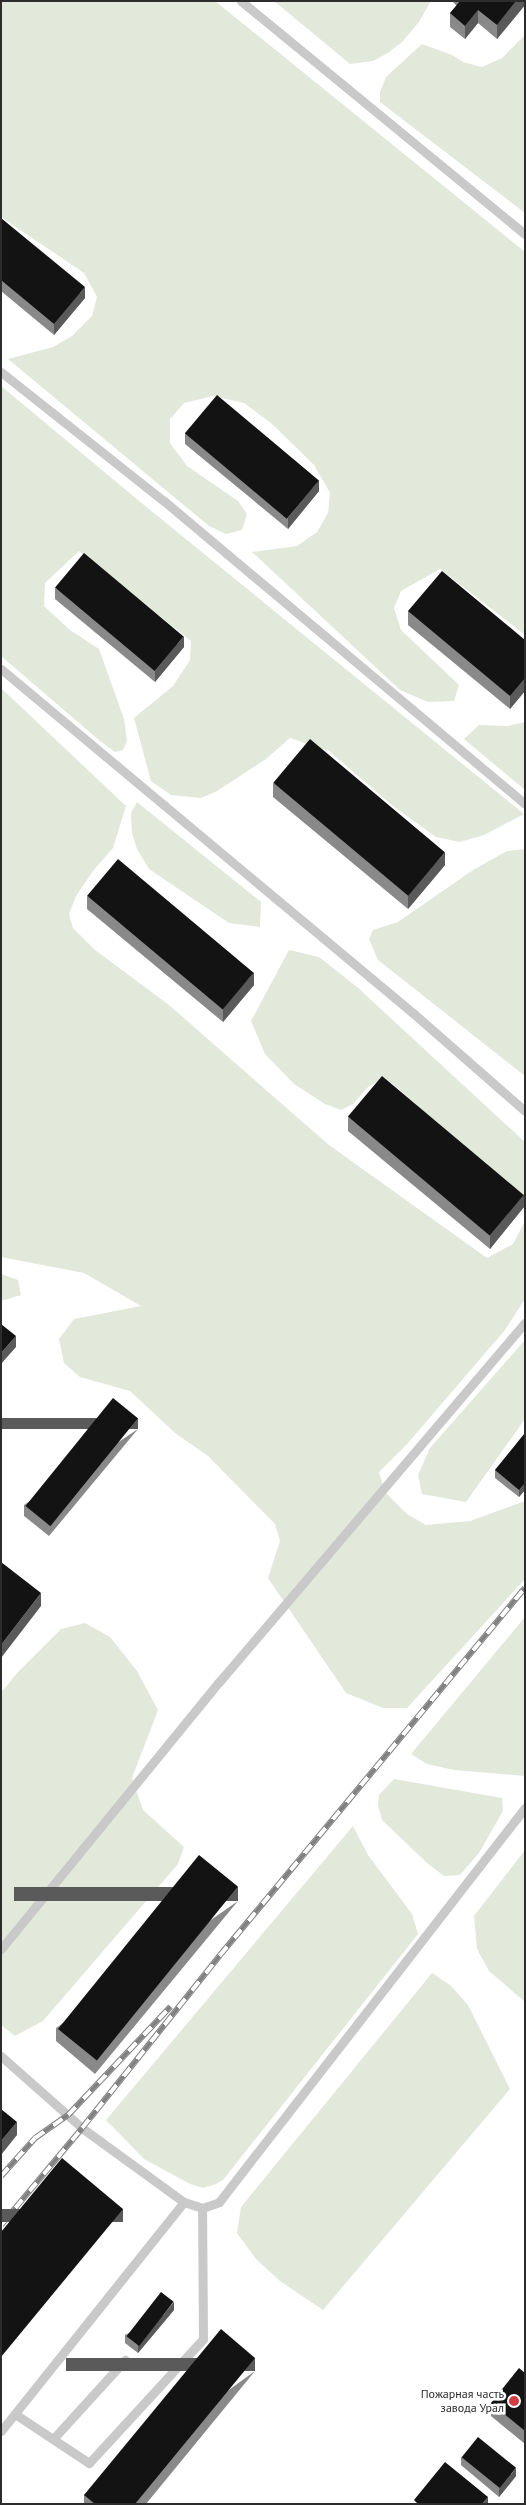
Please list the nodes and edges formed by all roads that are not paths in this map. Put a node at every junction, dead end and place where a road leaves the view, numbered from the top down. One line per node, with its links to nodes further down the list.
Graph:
1 (241, 1): 2 (lane)
2 (525, 234)
3 (1, 372): 5 (lane)
4 (1, 669): 6 (lane)
5 (525, 804)
6 (525, 1111)
7 (525, 1322): 9 (lane)
8 (525, 1808): 12 (lane)
9 (1, 1949)
10 (1, 2056): 11 (lane)
11 (184, 2202): 12 (lane); 14 (lane)
12 (202, 2208): 16 (lane)
13 (125, 2360): 16 (lane)
14 (15, 2414): 15 (lane); 16 (lane)
15 (1, 2431)
16 (53, 2439)

